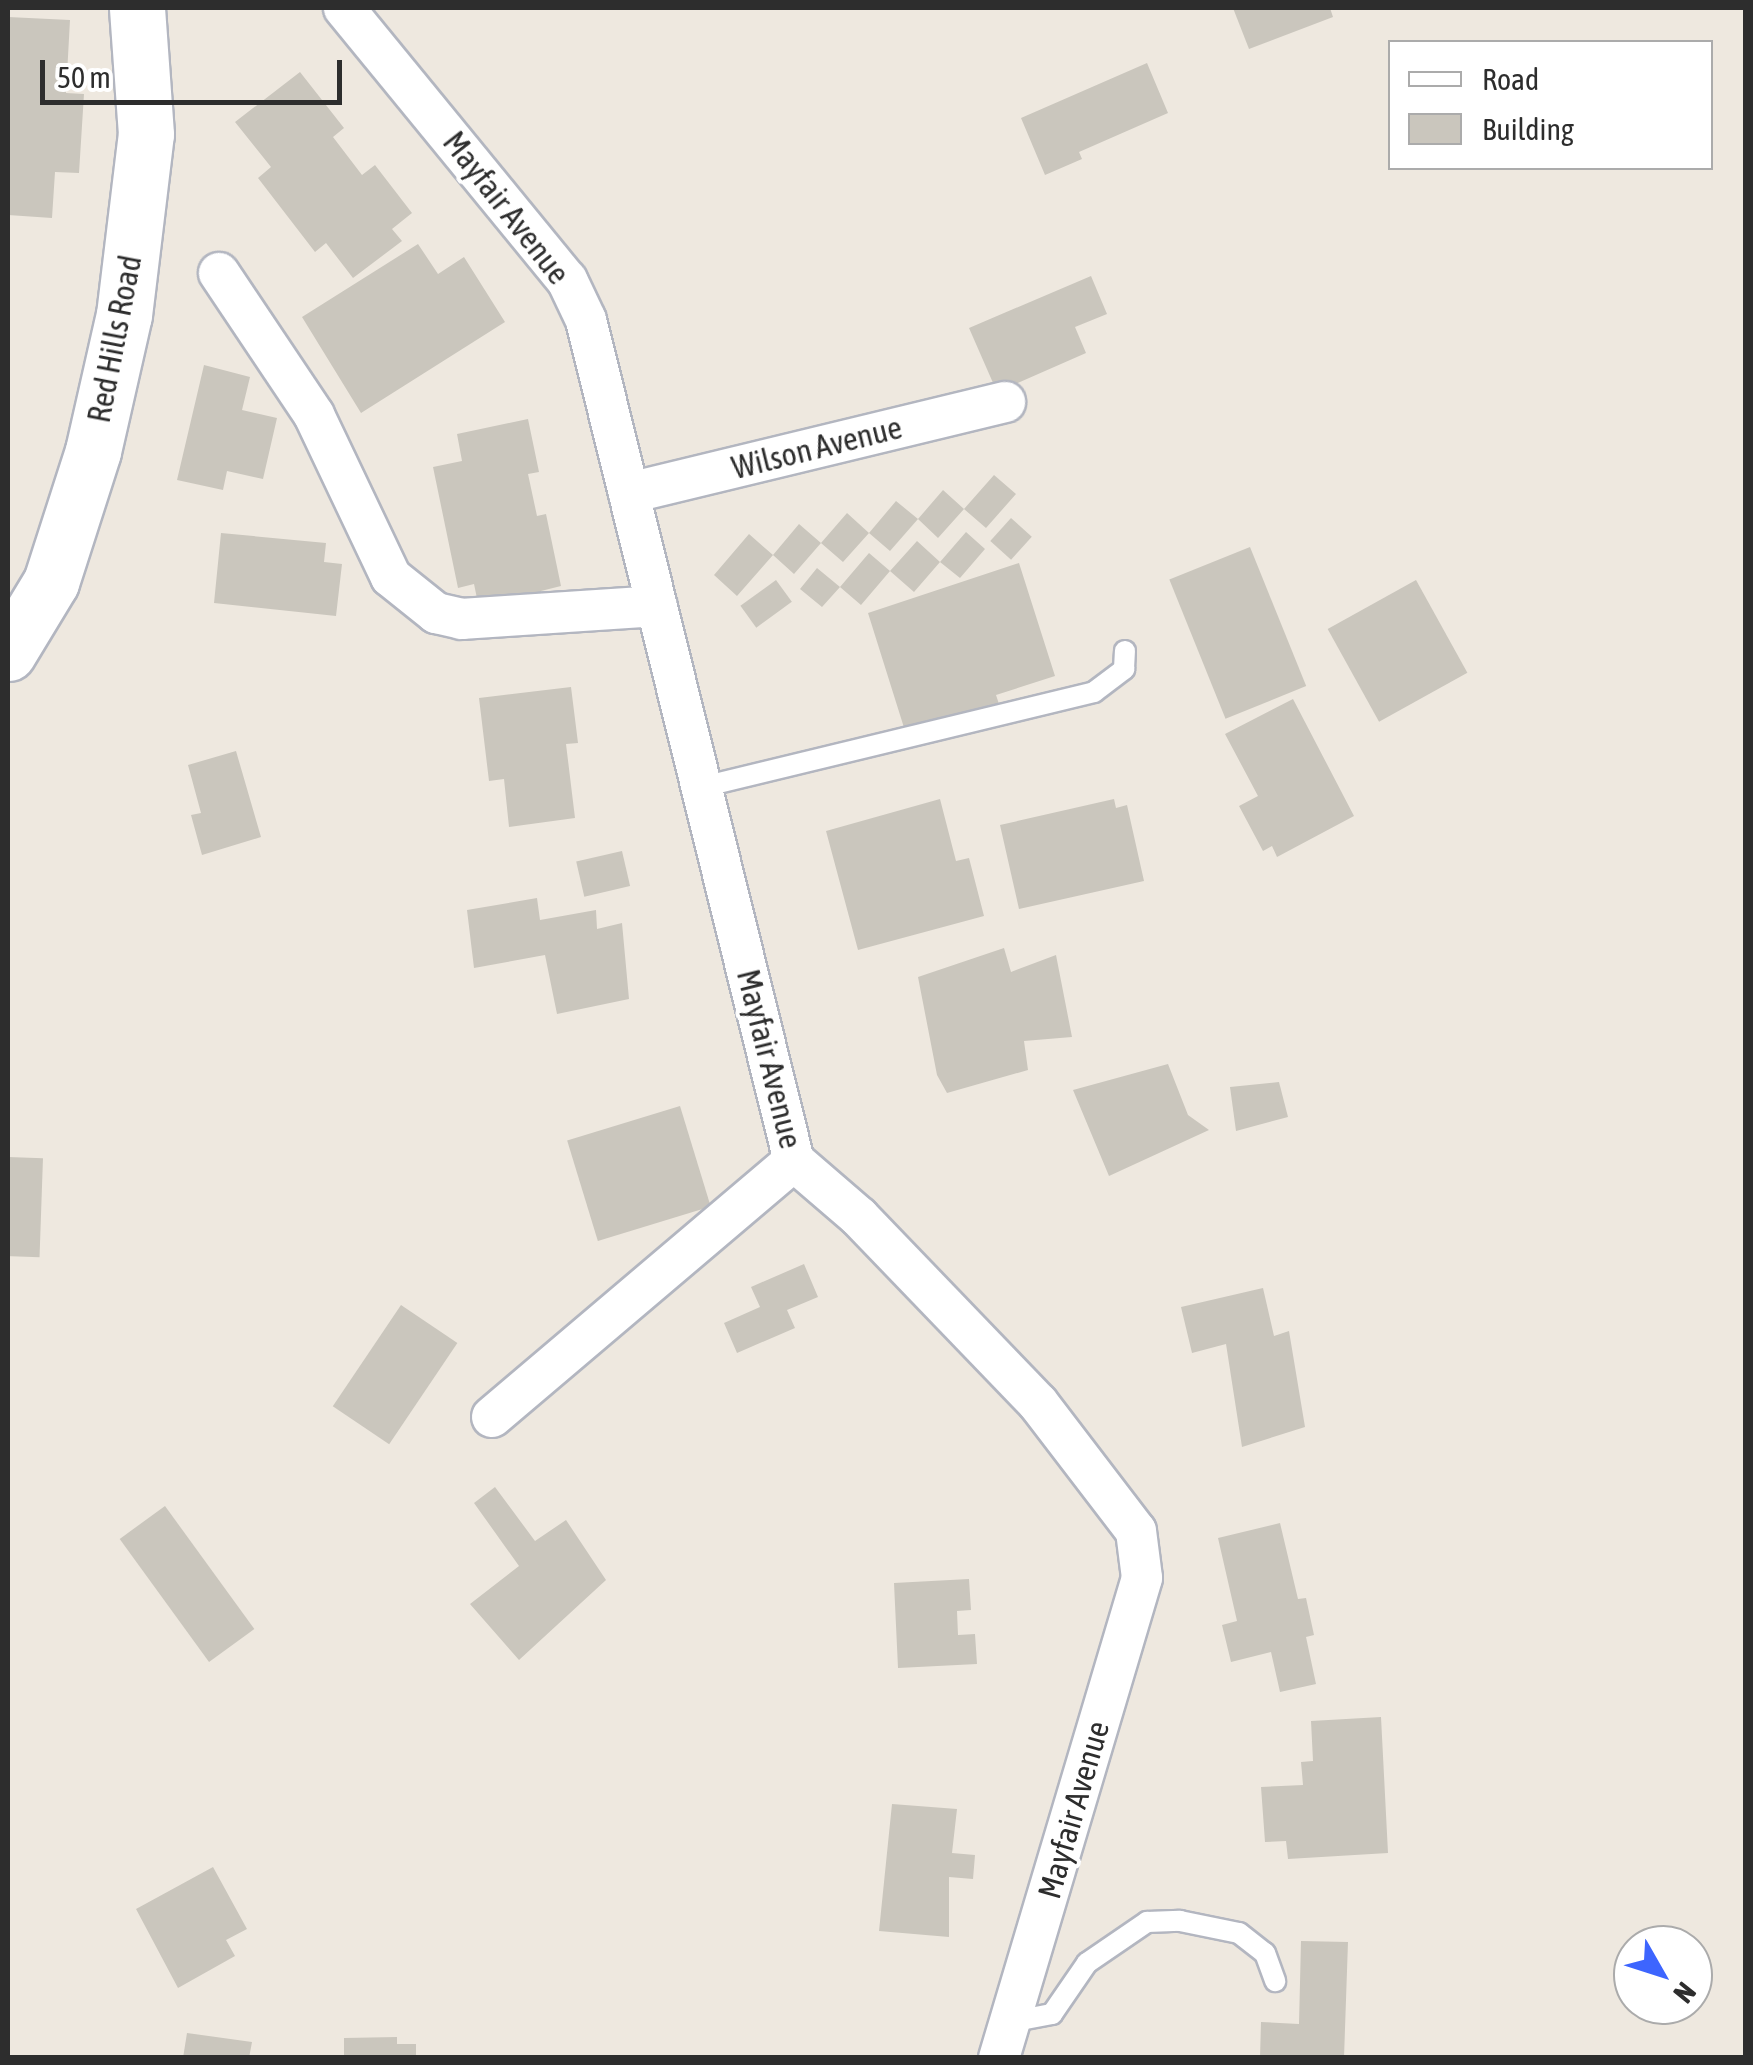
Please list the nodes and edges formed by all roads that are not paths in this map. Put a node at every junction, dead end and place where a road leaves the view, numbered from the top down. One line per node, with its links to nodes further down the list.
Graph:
1 (137, 8): 8 (main road, Red Hills Road)
2 (344, 8): 5 (street, Mayfair Avenue)
3 (219, 273): 6 (street)
4 (1005, 402): 5 (street, Wilson Avenue)
5 (630, 493): 6 (street, Mayfair Avenue)
6 (658, 606): 9 (street, Mayfair Avenue)
7 (1125, 651): 9 (lane)
8 (8, 653)
9 (702, 788): 10 (street, Mayfair Avenue)
10 (794, 1161): 11 (street); 13 (street, Mayfair Avenue)
11 (492, 1417)
12 (1275, 1981): 13 (lane)
13 (1005, 2040)

